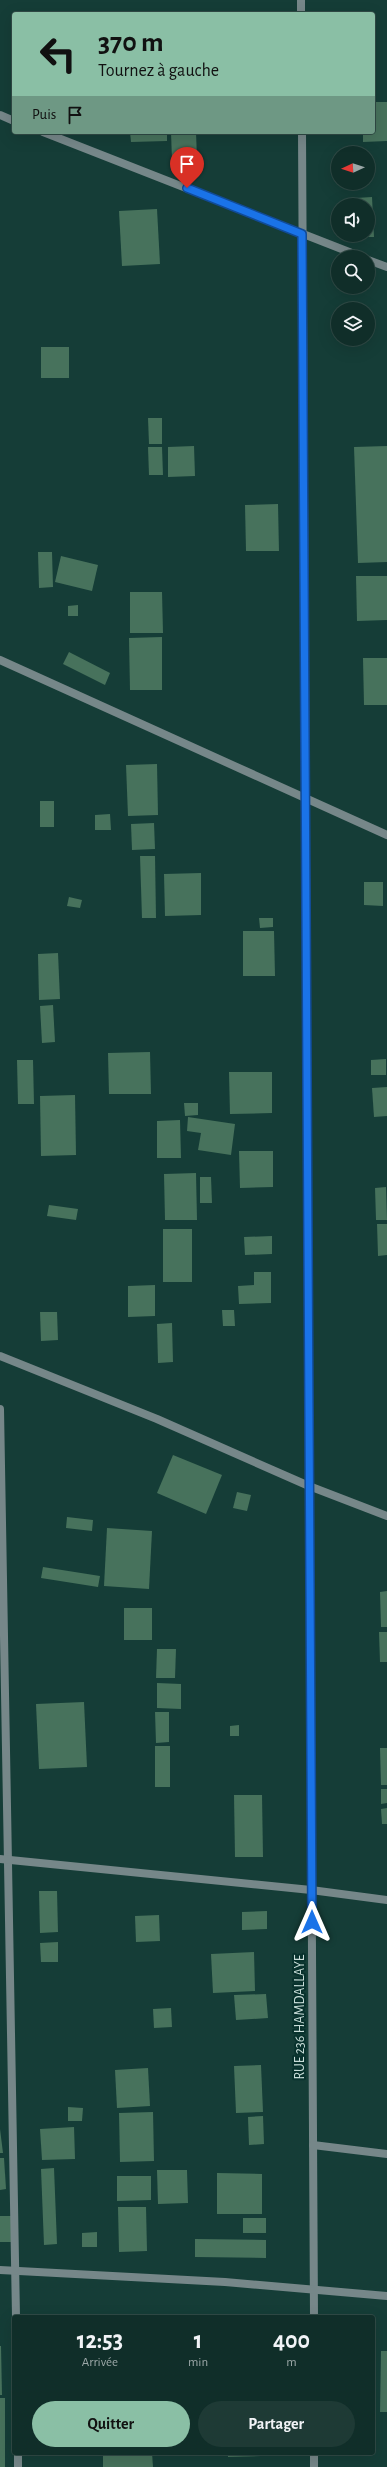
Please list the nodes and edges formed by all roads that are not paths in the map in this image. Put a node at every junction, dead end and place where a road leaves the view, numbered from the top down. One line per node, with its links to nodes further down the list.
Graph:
1 (301, 0): 2 (street)
2 (301, 12)
3 (0, 115): 4 (street)
4 (12, 120)
5 (48, 134): 7 (street)
6 (302, 134): 7 (street, RUE 236 HAMDALLAYE)
7 (302, 234): 8 (street); 12 (street, RUE 236 HAMDALLAYE)
8 (344, 250)
9 (375, 263): 10 (street)
10 (387, 267)
11 (0, 660): 12 (street)
12 (305, 799): 13 (street); 16 (street, RUE 236 HAMDALLAYE)
13 (387, 835)
14 (0, 1356): 16 (street)
15 (0, 1409): 18 (street)
16 (309, 1486): 17 (street); 19 (street, RUE 236 HAMDALLAYE)
17 (387, 1516)
18 (4, 1860): 19 (street); 24 (street)
19 (311, 1890): 20 (street); 21 (street, RUE 236 HAMDALLAYE)
20 (387, 1900)
21 (313, 2145): 22 (street); 25 (street, RUE 236 HAMDALLAYE)
22 (387, 2154)
23 (0, 2270): 24 (street)
24 (16, 2271): 25 (street); 27 (street)
25 (313, 2288): 26 (street); 28 (street, RUE 236 HAMDALLAYE)
26 (387, 2296)
27 (16, 2315)
28 (314, 2315)
29 (18, 2455): 31 (street)
30 (314, 2455): 32 (street)
31 (18, 2467)
32 (314, 2467)

